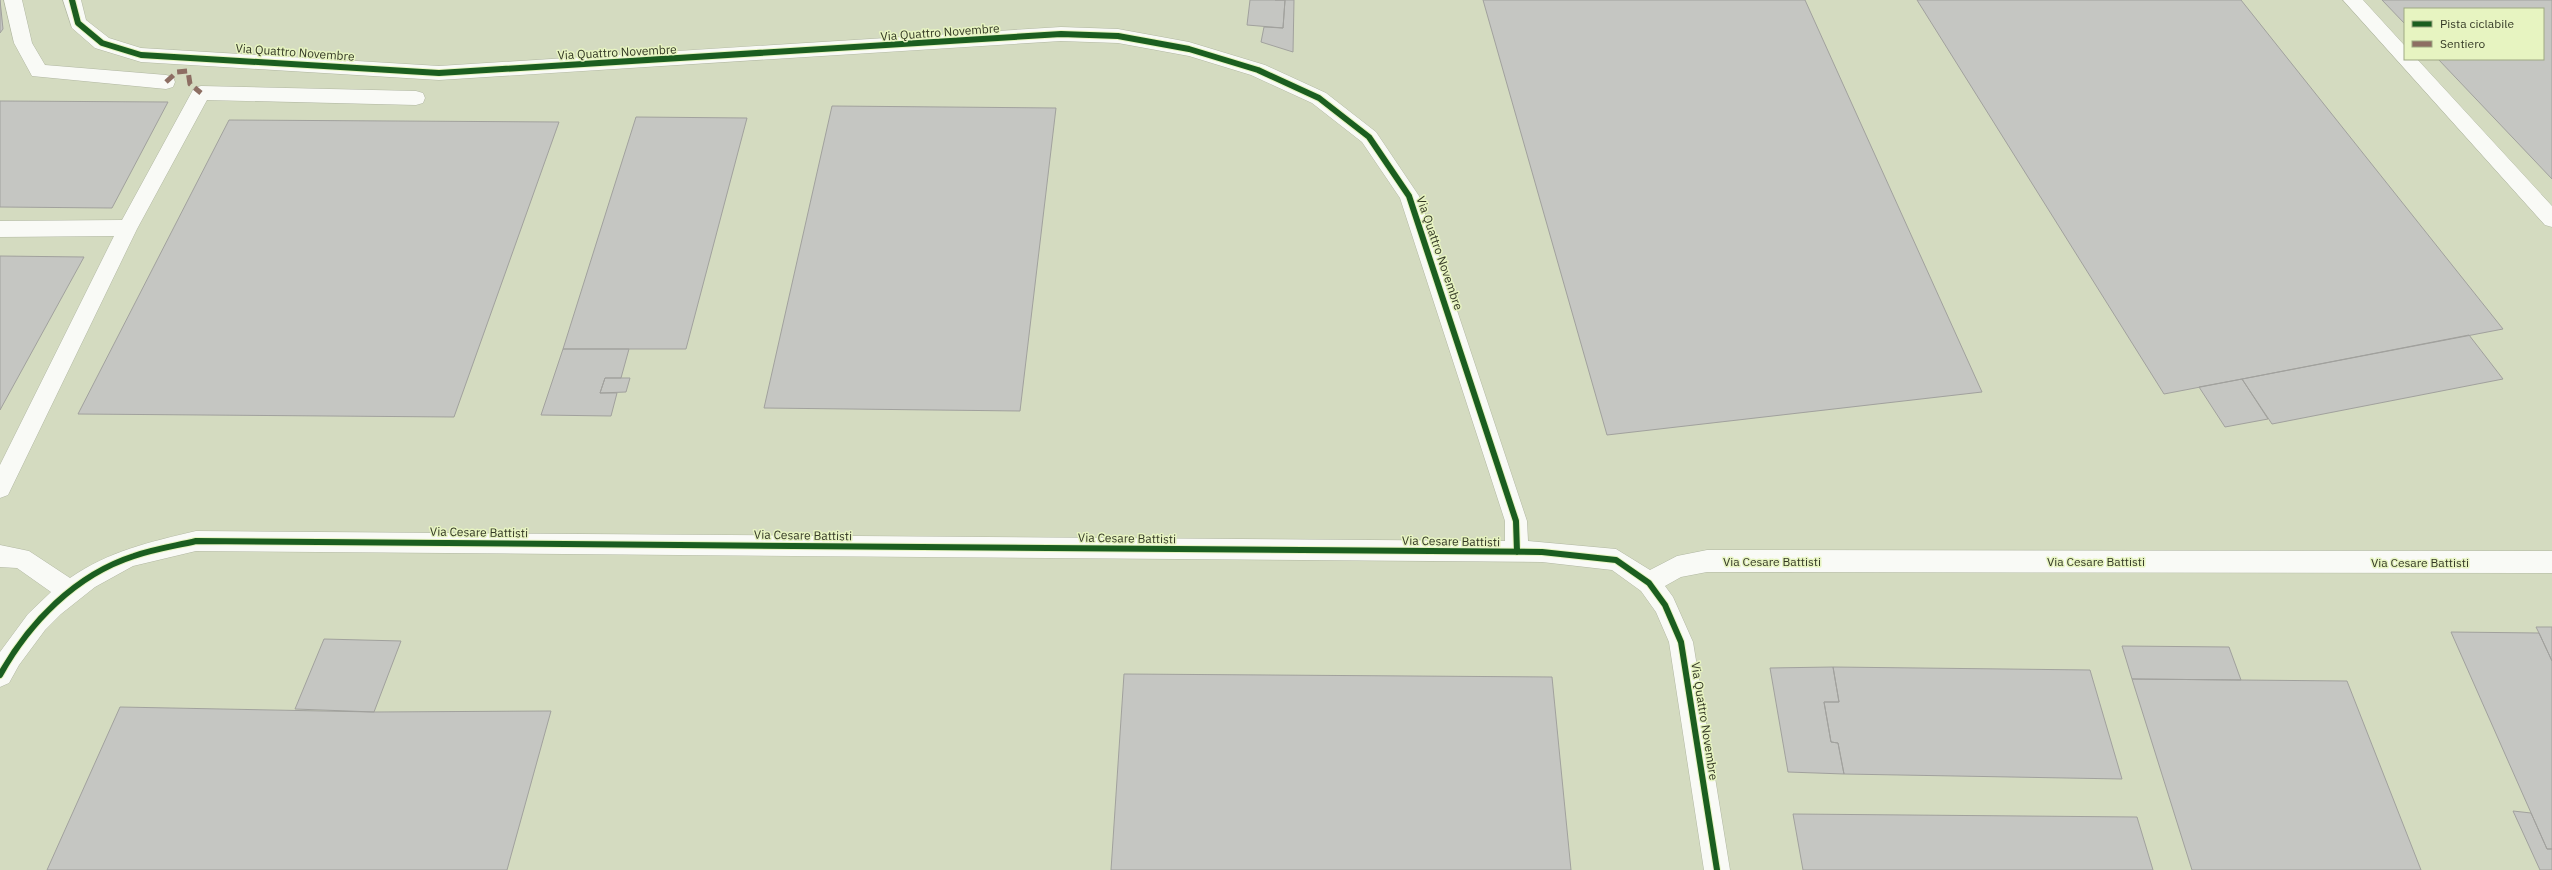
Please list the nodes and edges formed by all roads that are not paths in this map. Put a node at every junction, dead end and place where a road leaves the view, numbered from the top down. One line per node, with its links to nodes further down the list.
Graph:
1 (13, 0): 6 (street)
2 (72, 0): 12 (street, Via Quattro Novembre)
3 (2352, 0): 4 (street)
4 (2404, 58)
5 (2406, 60): 8 (street)
6 (166, 82)
7 (416, 98): 9 (street)
8 (2552, 219)
9 (128, 228): 10 (street); 11 (street)
10 (0, 229)
11 (0, 488)
12 (1517, 552): 15 (street, Via Cesare Battisti); 16 (street, Via Cesare Battisti)
13 (0, 556): 16 (street)
14 (2552, 562): 15 (street, Via Cesare Battisti)
15 (1650, 583): 18 (street, Via Quattro Novembre)
16 (70, 592): 17 (street, Via Cesare Battisti)
17 (0, 675)
18 (1717, 870)

